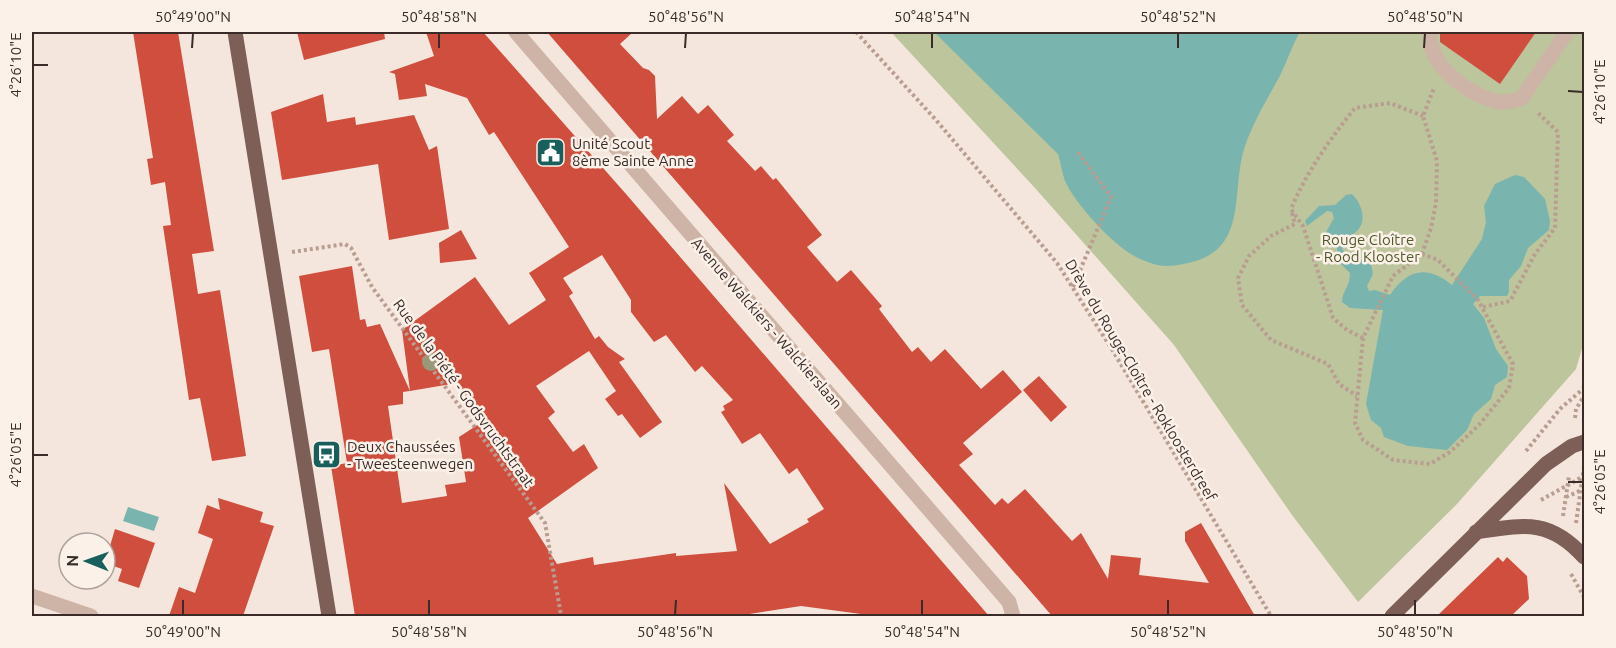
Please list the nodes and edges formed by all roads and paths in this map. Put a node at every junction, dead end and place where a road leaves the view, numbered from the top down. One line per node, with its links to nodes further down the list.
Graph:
1 (235, 32): 31 (main road)
2 (516, 32): 32 (street, Avenue Walckiers - Walckierslaan)
3 (856, 32): 13 (path, Drève du Rouge-Cloître - Rokloosterdreef)
4 (1430, 32): 6 (street)
5 (1567, 32): 7 (street)
6 (1443, 65): 7 (street); 8 (path)
7 (1522, 98): 14 (path)
8 (1423, 116): 10 (path); 12 (path)
9 (1077, 152): 13 (path)
10 (1291, 209): 15 (path); 16 (path)
11 (292, 252): 29 (path, Rue de la Piété - Godsvruchtstraat)
12 (1422, 254): 14 (path); 15 (path)
13 (1073, 287): 33 (path, Drève du Rouge-Cloître - Rokloosterdreef)
14 (1483, 307): 16 (path)
15 (1364, 338): 16 (path)
16 (1357, 396)
17 (1584, 396): 18 (path)
18 (1575, 418)
19 (1584, 442): 26 (main road)
20 (1584, 467): 22 (path)
21 (1569, 476): 24 (path)
22 (1584, 476)
23 (1584, 489): 24 (path)
24 (1566, 498): 25 (path)
25 (1562, 524)
26 (1476, 532): 27 (main road); 34 (main road)
27 (1584, 557)
28 (32, 596): 30 (street)
29 (561, 615)
30 (91, 616)
31 (329, 616)
32 (1013, 616)
33 (1271, 616)
34 (1392, 616)

